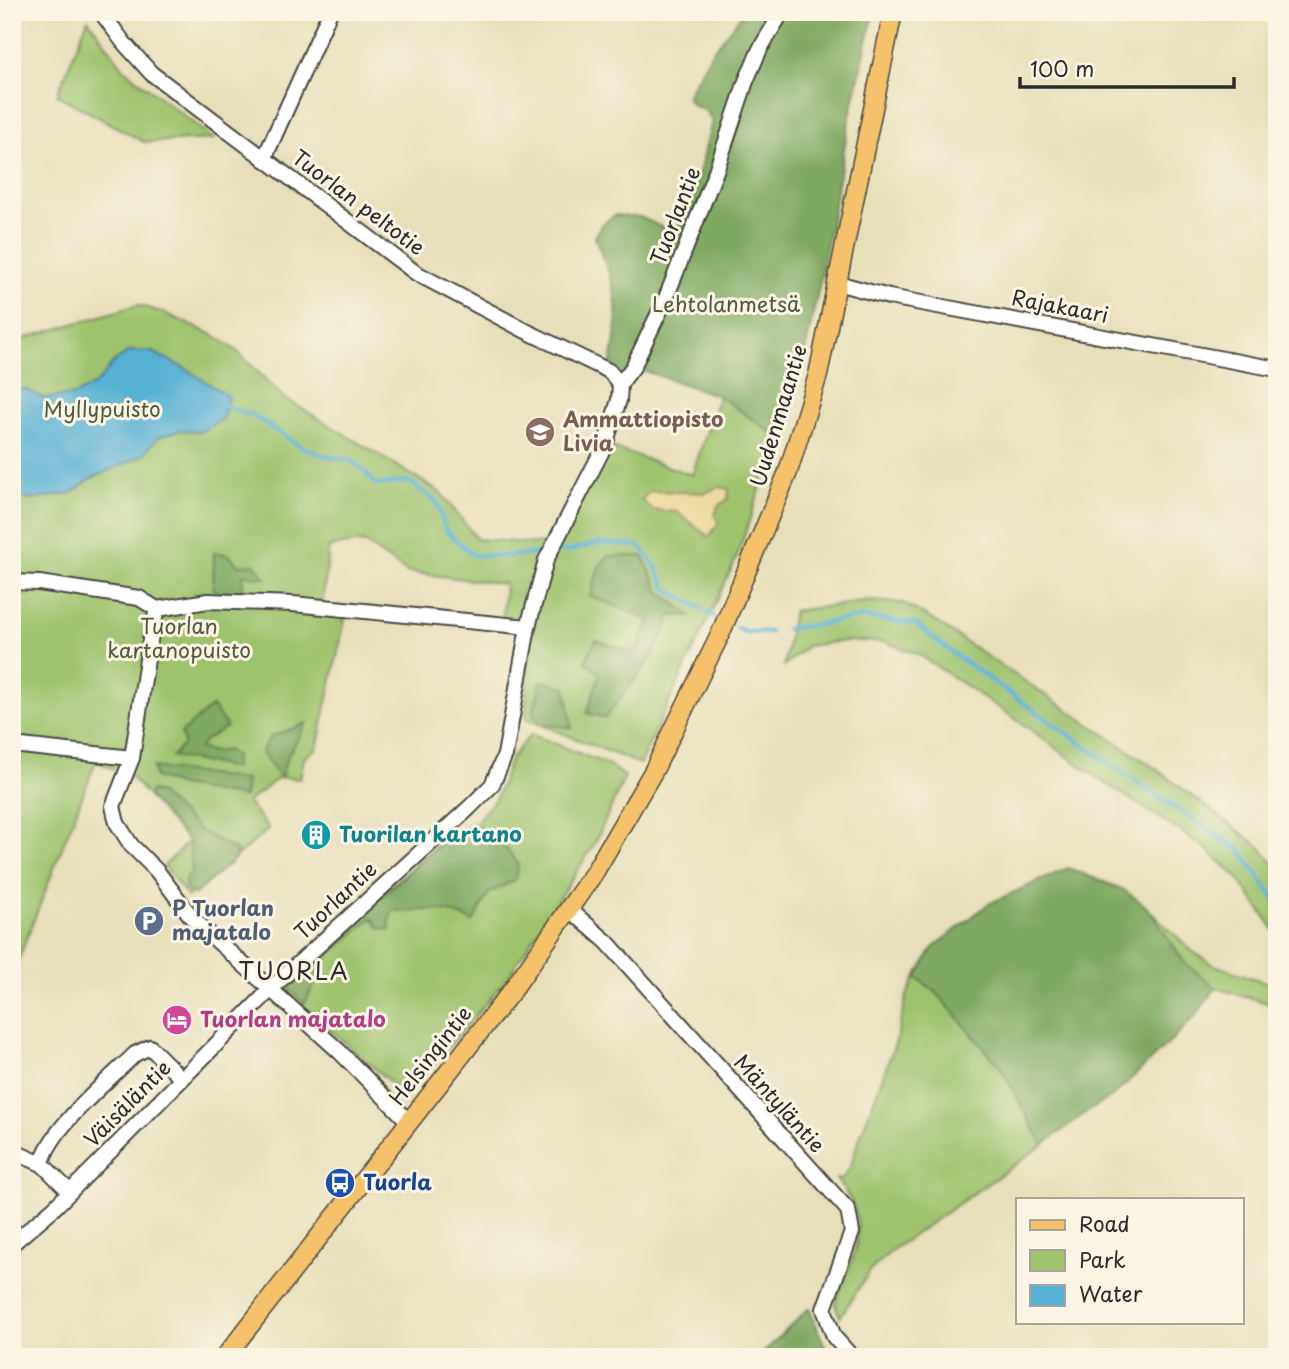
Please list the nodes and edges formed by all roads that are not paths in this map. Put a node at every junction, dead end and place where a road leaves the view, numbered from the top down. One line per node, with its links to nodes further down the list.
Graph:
1 (101, 12): 5 (street, Tuorlan peltotie)
2 (330, 12): 5 (street)
3 (782, 12): 8 (street, Tuorlantie)
4 (894, 12): 6 (main road, Uudenmaantie)
5 (264, 159): 8 (street, Tuorlan peltotie)
6 (837, 283): 7 (street, Rajakaari); 14 (main road, Uudenmaantie)
7 (1277, 369)
8 (620, 384): 11 (street, Tuorlantie)
9 (12, 582): 10 (street)
10 (158, 609): 11 (street); 13 (street)
11 (528, 627): 16 (street, Tuorlantie)
12 (12, 745): 13 (street)
13 (132, 758): 16 (street)
14 (654, 770): 15 (main road, Helsingintie)
15 (569, 909): 18 (main road, Helsingintie); 24 (street, Mäntyläntie)
16 (271, 989): 17 (street, Väisäläntie); 18 (street)
17 (182, 1079): 20 (street); 21 (street, Väisäläntie)
18 (409, 1122): 23 (main road, Helsingintie)
19 (12, 1151): 20 (street)
20 (42, 1164): 21 (street)
21 (69, 1192): 22 (street, Väisäläntie)
22 (12, 1244)
23 (225, 1357)
24 (852, 1357)

